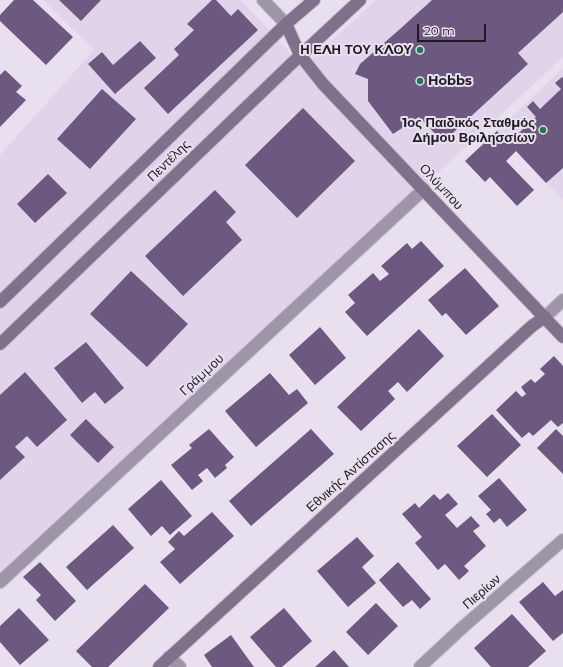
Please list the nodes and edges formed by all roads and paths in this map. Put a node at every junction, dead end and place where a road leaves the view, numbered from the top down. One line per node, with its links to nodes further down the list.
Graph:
1 (263, 0): 4 (street)
2 (314, 0): 4 (street, Πεντέλης)
3 (360, 0): 5 (street, Πεντέλης)
4 (286, 24): 5 (street, Ολύμπου); 8 (street, Πεντέλης)
5 (300, 55): 6 (street, Ολύμπου); 11 (street, Πεντέλης)
6 (424, 189): 9 (street, Ολύμπου); 13 (street, Γράμμου)
7 (563, 300): 9 (street, Εθνικής Αντίστασης)
8 (0, 302)
9 (545, 317): 10 (street, Ολύμπου); 14 (street, Εθνικής Αντίστασης)
10 (563, 337)
11 (0, 344)
12 (563, 540): 17 (street, Πιερίων)
13 (0, 582)
14 (169, 657): 15 (street, Εθνικής Αντίστασης); 16 (street)
15 (159, 667)
16 (180, 667)
17 (420, 667)

